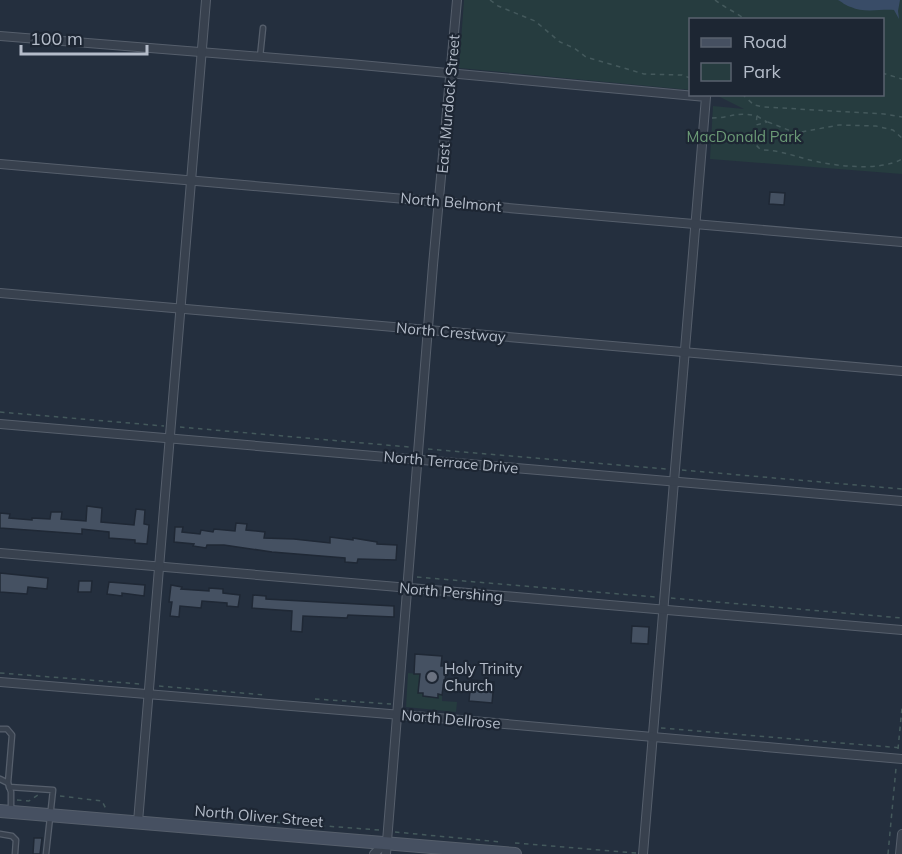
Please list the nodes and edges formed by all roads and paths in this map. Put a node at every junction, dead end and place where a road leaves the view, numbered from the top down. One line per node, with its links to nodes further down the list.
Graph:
1 (206, 0): 8 (street)
2 (457, 0): 10 (street, East Murdock Street)
3 (490, 0): 12 (path)
4 (715, 0): 5 (path)
5 (744, 18)
6 (263, 28): 9 (lane)
7 (0, 36): 8 (street)
8 (201, 53): 9 (street); 25 (street)
9 (260, 57): 10 (street)
10 (451, 74): 14 (street); 26 (street, East Murdock Street)
11 (884, 74): 13 (path)
12 (689, 78)
13 (902, 79)
14 (689, 95)
15 (695, 96): 18 (street)
16 (744, 96): 19 (path)
17 (757, 116): 18 (path); 20 (path); 21 (path)
18 (706, 117): 27 (street)
19 (902, 117)
20 (767, 122): 21 (path); 22 (path)
21 (756, 125): 23 (path)
22 (902, 138)
23 (902, 159)
24 (0, 164): 25 (street, North Belmont)
25 (191, 180): 26 (street, North Belmont); 30 (street)
26 (439, 201): 27 (street, North Belmont); 31 (street, East Murdock Street)
27 (697, 224): 28 (street, North Belmont); 32 (street)
28 (902, 242)
29 (0, 293): 30 (street, North Crestway)
30 (181, 309): 31 (street, North Crestway); 36 (street)
31 (428, 330): 32 (street, North Crestway); 38 (street, East Murdock Street)
32 (686, 352): 33 (street, North Crestway); 40 (street)
33 (902, 371)
34 (0, 412): 36 (path)
35 (0, 424): 37 (street, North Terrace Drive)
36 (171, 427): 37 (street); 38 (path)
37 (170, 438): 39 (street, North Terrace Drive); 45 (street)
38 (419, 448): 39 (street, East Murdock Street); 40 (path)
39 (418, 459): 41 (street, North Terrace Drive); 46 (street, East Murdock Street)
40 (675, 470): 41 (street); 42 (path)
41 (674, 481): 43 (street, North Terrace Drive); 47 (street)
42 (902, 489)
43 (902, 501)
44 (0, 553): 45 (street, North Pershing)
45 (159, 567): 46 (street, North Pershing); 50 (street)
46 (407, 588): 47 (street, North Pershing); 52 (street, East Murdock Street)
47 (663, 609): 48 (street, North Pershing); 55 (street)
48 (902, 630)
49 (0, 682): 50 (street, North Dellrose)
50 (149, 694): 52 (street, North Dellrose); 66 (street)
51 (902, 708): 56 (path)
52 (397, 714): 55 (street, North Dellrose); 69 (street, East Murdock Street)
53 (660, 728): 56 (path)
54 (0, 729): 60 (lane)
55 (653, 736): 58 (street, North Dellrose); 75 (street)
56 (898, 748): 57 (path); 58 (path)
57 (902, 748)
58 (900, 759): 76 (path)
59 (0, 779): 60 (lane)
60 (9, 785): 61 (lane); 62 (lane)
61 (53, 796): 62 (path); 63 (path); 64 (lane)
62 (8, 807): 64 (main road, North Oliver Street)
63 (105, 809)
64 (52, 815): 66 (main road, North Oliver Street); 73 (lane)
65 (197, 816): 69 (path)
66 (138, 822): 69 (main road, North Oliver Street)
67 (0, 834): 72 (lane)
68 (902, 834): 77 (street)
69 (387, 842): 70 (path); 71 (main road, North Oliver Street); 74 (street)
70 (502, 842)
71 (514, 848): 75 (path)
72 (15, 854)
73 (46, 854)
74 (374, 854)
75 (643, 854)
76 (888, 854)
77 (900, 854)

